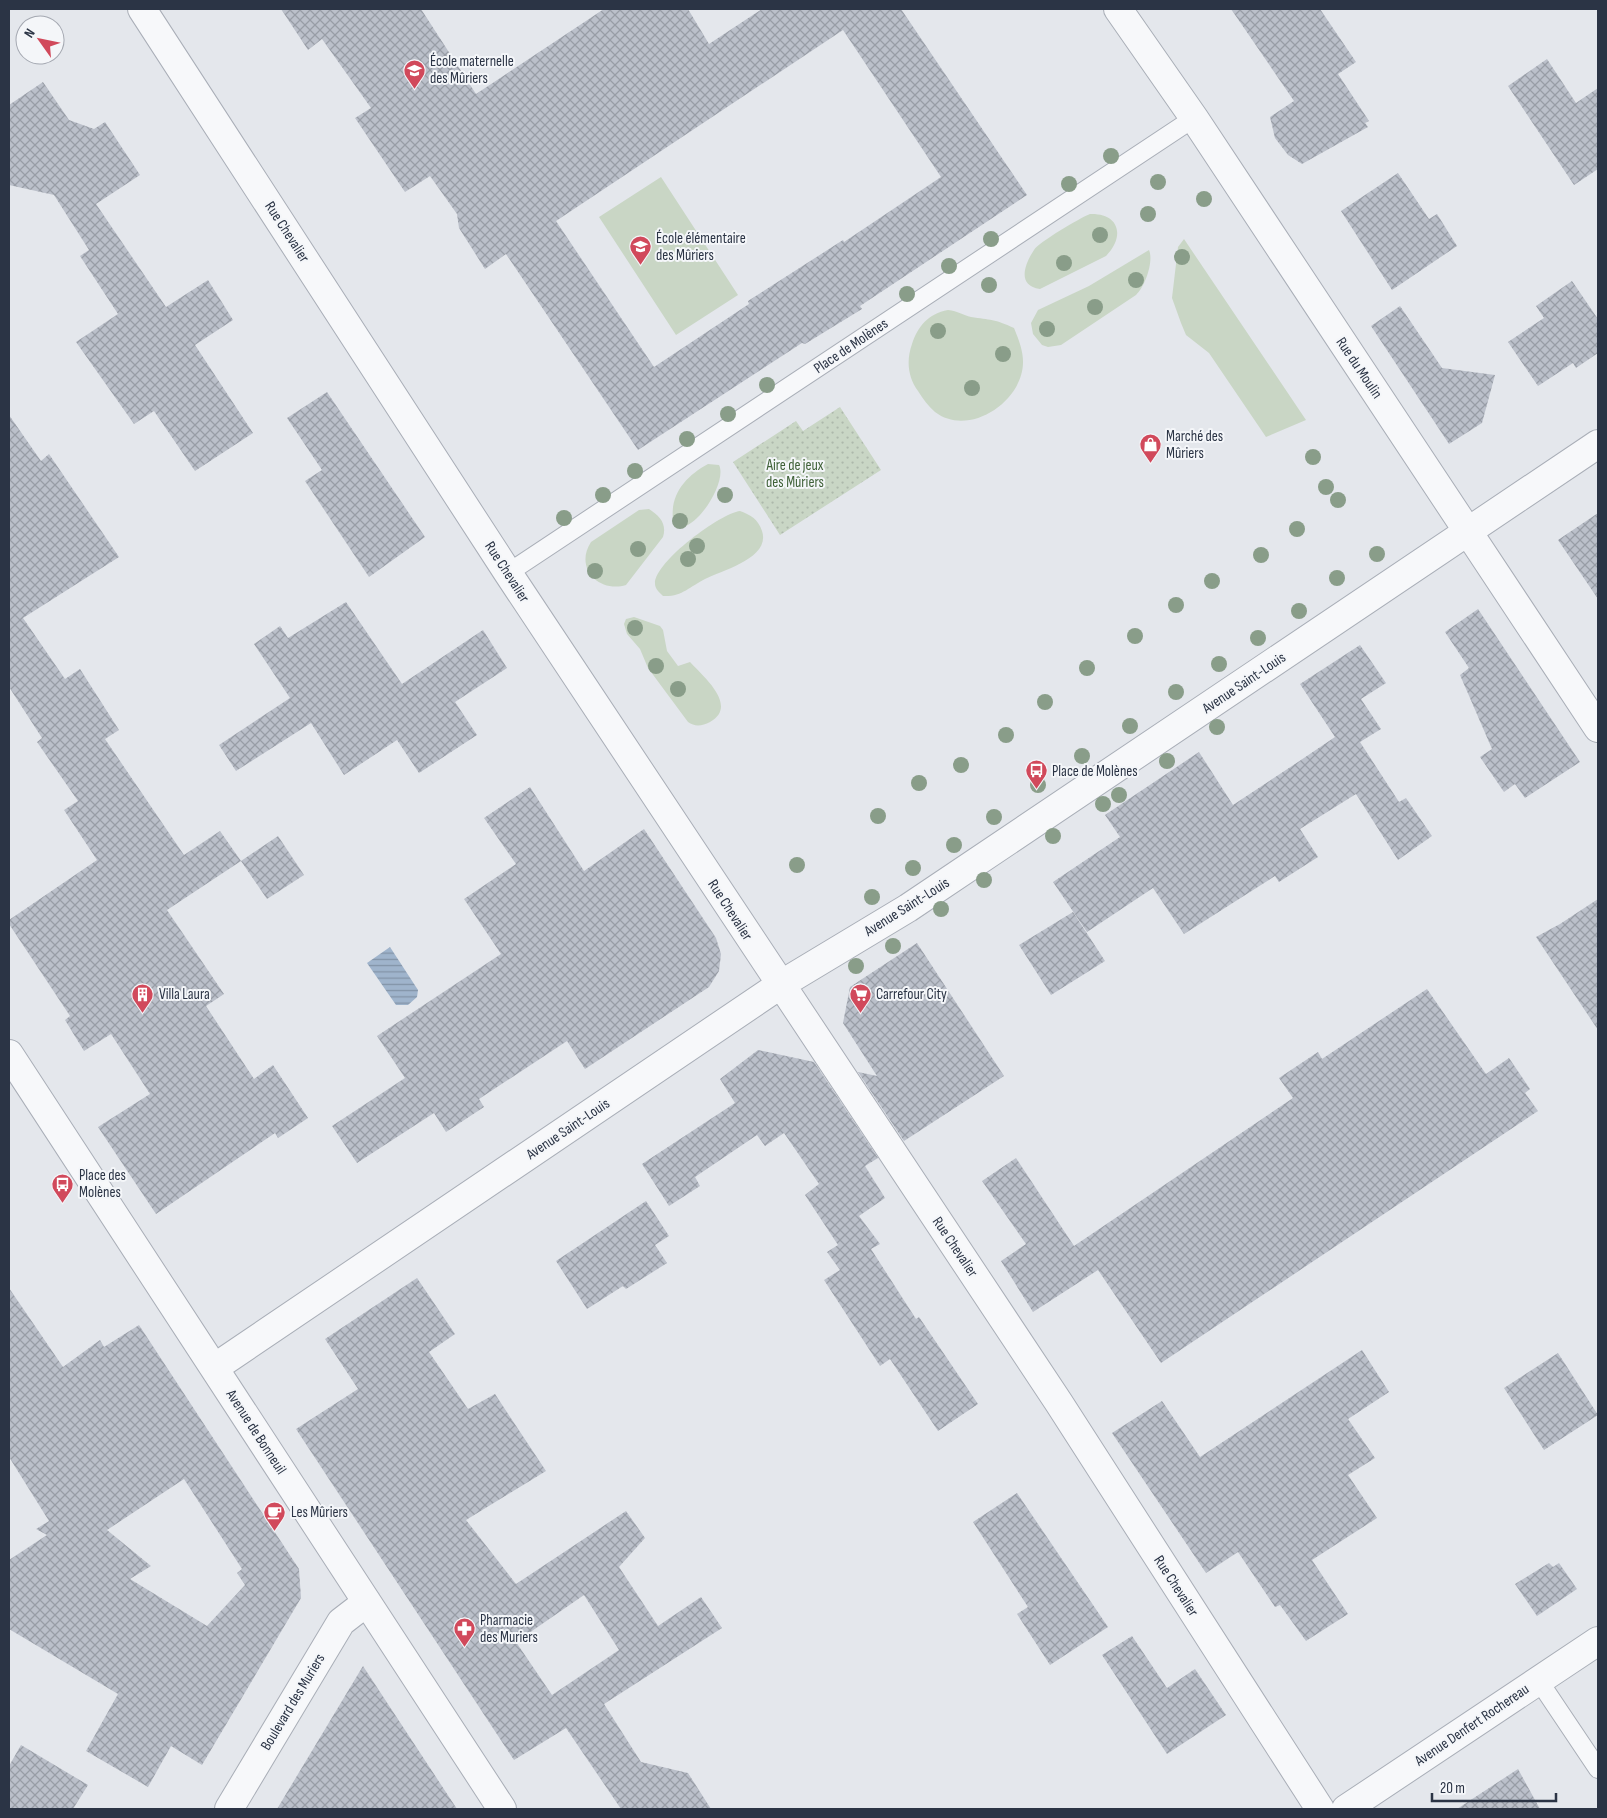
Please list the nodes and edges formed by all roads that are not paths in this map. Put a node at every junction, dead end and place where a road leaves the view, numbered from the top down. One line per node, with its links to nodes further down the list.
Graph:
1 (142, 9): 6 (street, Rue Chevalier)
2 (1118, 9): 3 (street, Rue du Moulin)
3 (1194, 118): 5 (street, Rue du Moulin); 6 (lane, Place de Molènes)
4 (1598, 444): 5 (street, Avenue Saint-Louis)
5 (1470, 532): 7 (street, Rue du Moulin); 8 (street, Avenue Saint-Louis)
6 (508, 573): 8 (street, Rue Chevalier)
7 (1598, 728)
8 (780, 985): 10 (street, Avenue Saint-Louis); 17 (street, Rue Chevalier)
9 (9, 1054): 10 (street, Avenue de Bonneuil)
10 (214, 1368): 11 (street, Avenue de Bonneuil)
11 (366, 1602): 15 (street, Boulevard des Muriers); 16 (street, Avenue de Bonneuil)
12 (1598, 1641): 13 (street, Avenue Denfert Rochereau)
13 (1539, 1681): 14 (lane); 18 (street, Avenue Denfert Rochereau)
14 (1598, 1769)
15 (229, 1809)
16 (502, 1809)
17 (1320, 1809)
18 (1346, 1809)

